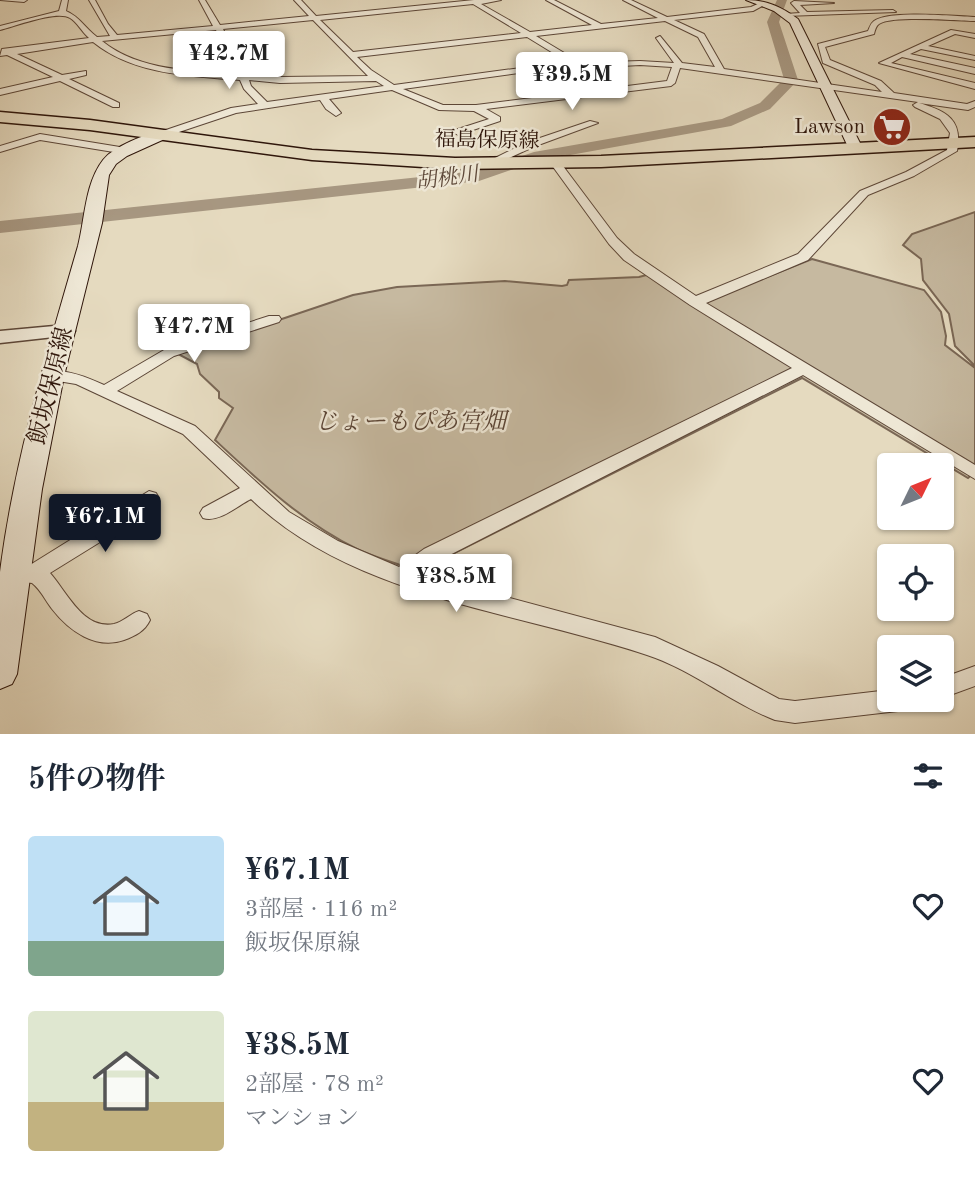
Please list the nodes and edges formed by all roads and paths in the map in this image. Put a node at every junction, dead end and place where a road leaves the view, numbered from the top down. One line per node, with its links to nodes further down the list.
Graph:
1 (0, 0): 2 (street)
2 (23, 0): 15 (street)
3 (65, 0): 18 (street)
4 (92, 0): 34 (street)
5 (202, 0): 28 (street)
6 (298, 0): 24 (street)
7 (498, 0): 10 (street)
8 (549, 0): 26 (street)
9 (626, 0): 22 (street)
10 (472, 1): 24 (street); 30 (street)
11 (757, 2): 16 (street); 17 (main road)
12 (831, 3): 20 (street)
13 (727, 5): 16 (street)
14 (883, 6): 19 (street)
15 (0, 7)
16 (739, 9): 17 (street); 22 (street)
17 (770, 11): 21 (main road)
18 (62, 12): 27 (street); 35 (street)
19 (895, 12): 20 (street); 23 (street)
20 (805, 14): 21 (street)
21 (786, 15): 36 (main road)
22 (666, 18): 26 (street); 47 (street)
23 (905, 18): 25 (street); 37 (street)
24 (316, 19): 28 (street); 41 (street)
25 (975, 19)
26 (599, 26): 30 (street)
27 (0, 28)
28 (219, 29): 34 (street); 50 (street)
29 (929, 31): 32 (street)
30 (526, 34): 41 (street); 45 (street)
31 (975, 36): 32 (street)
32 (943, 37): 38 (street); 39 (street)
33 (660, 38): 44 (street)
34 (117, 39): 35 (street)
35 (96, 40): 40 (street); 50 (street)
36 (806, 44): 37 (street); 53 (main road)
37 (822, 45): 58 (street)
38 (975, 46)
39 (921, 47): 42 (street); 43 (street)
40 (3, 52): 51 (street)
41 (352, 55): 52 (street)
42 (902, 55): 48 (street); 54 (street)
43 (975, 58)
44 (678, 65): 45 (street); 47 (street); 63 (street)
45 (580, 66): 46 (street)
46 (543, 68): 55 (street); 56 (street)
47 (721, 71): 53 (street)
48 (975, 71)
49 (83, 73): 51 (street)
50 (242, 77): 52 (street); 61 (street)
51 (61, 78): 57 (street); 60 (street)
52 (380, 78): 55 (street)
53 (826, 86): 58 (street); 74 (main road)
54 (975, 86)
55 (392, 87): 59 (street); 63 (street)
56 (561, 90)
57 (0, 92)
58 (891, 95): 62 (street); 72 (street)
59 (323, 97): 61 (street); 64 (street)
60 (116, 105)
61 (265, 105): 69 (street)
62 (973, 107)
63 (476, 108): 68 (street)
64 (336, 113)
65 (0, 117): 66 (main road, 福島保原線)
66 (79, 122): 69 (main road, 福島保原線); 70 (street)
67 (593, 123): 76 (street)
68 (458, 132)
69 (164, 134): 75 (main road, 飯坂保原線); 76 (main road, 福島保原線)
70 (35, 138): 73 (street); 75 (street)
71 (975, 142): 72 (main road, 福島保原線)
72 (953, 144): 74 (main road, 福島保原線); 80 (street)
73 (0, 149)
74 (856, 149): 77 (main road, 福島保原線)
75 (126, 151): 79 (main road, 飯坂保原線)
76 (492, 164): 78 (main road, 福島保原線)
77 (556, 164): 78 (main road, 福島保原線); 80 (street)
78 (523, 165)
79 (94, 218): 82 (main road, 飯坂保原線)
80 (695, 302): 84 (street)
81 (274, 319): 86 (street)
82 (65, 331): 83 (street); 85 (main road, 飯坂保原線)
83 (0, 337)
84 (802, 369): 87 (street); 92 (street)
85 (52, 376): 86 (street); 91 (main road, 飯坂保原線)
86 (105, 391): 88 (street)
87 (975, 473)
88 (253, 489): 90 (street); 92 (street)
89 (149, 498): 91 (street)
90 (210, 513)
91 (23, 574): 93 (street); 94 (main road, 飯坂保原線)
92 (401, 577): 97 (street)
93 (139, 620)
94 (0, 674)
95 (975, 676): 96 (street)
96 (954, 684)
97 (877, 702)

